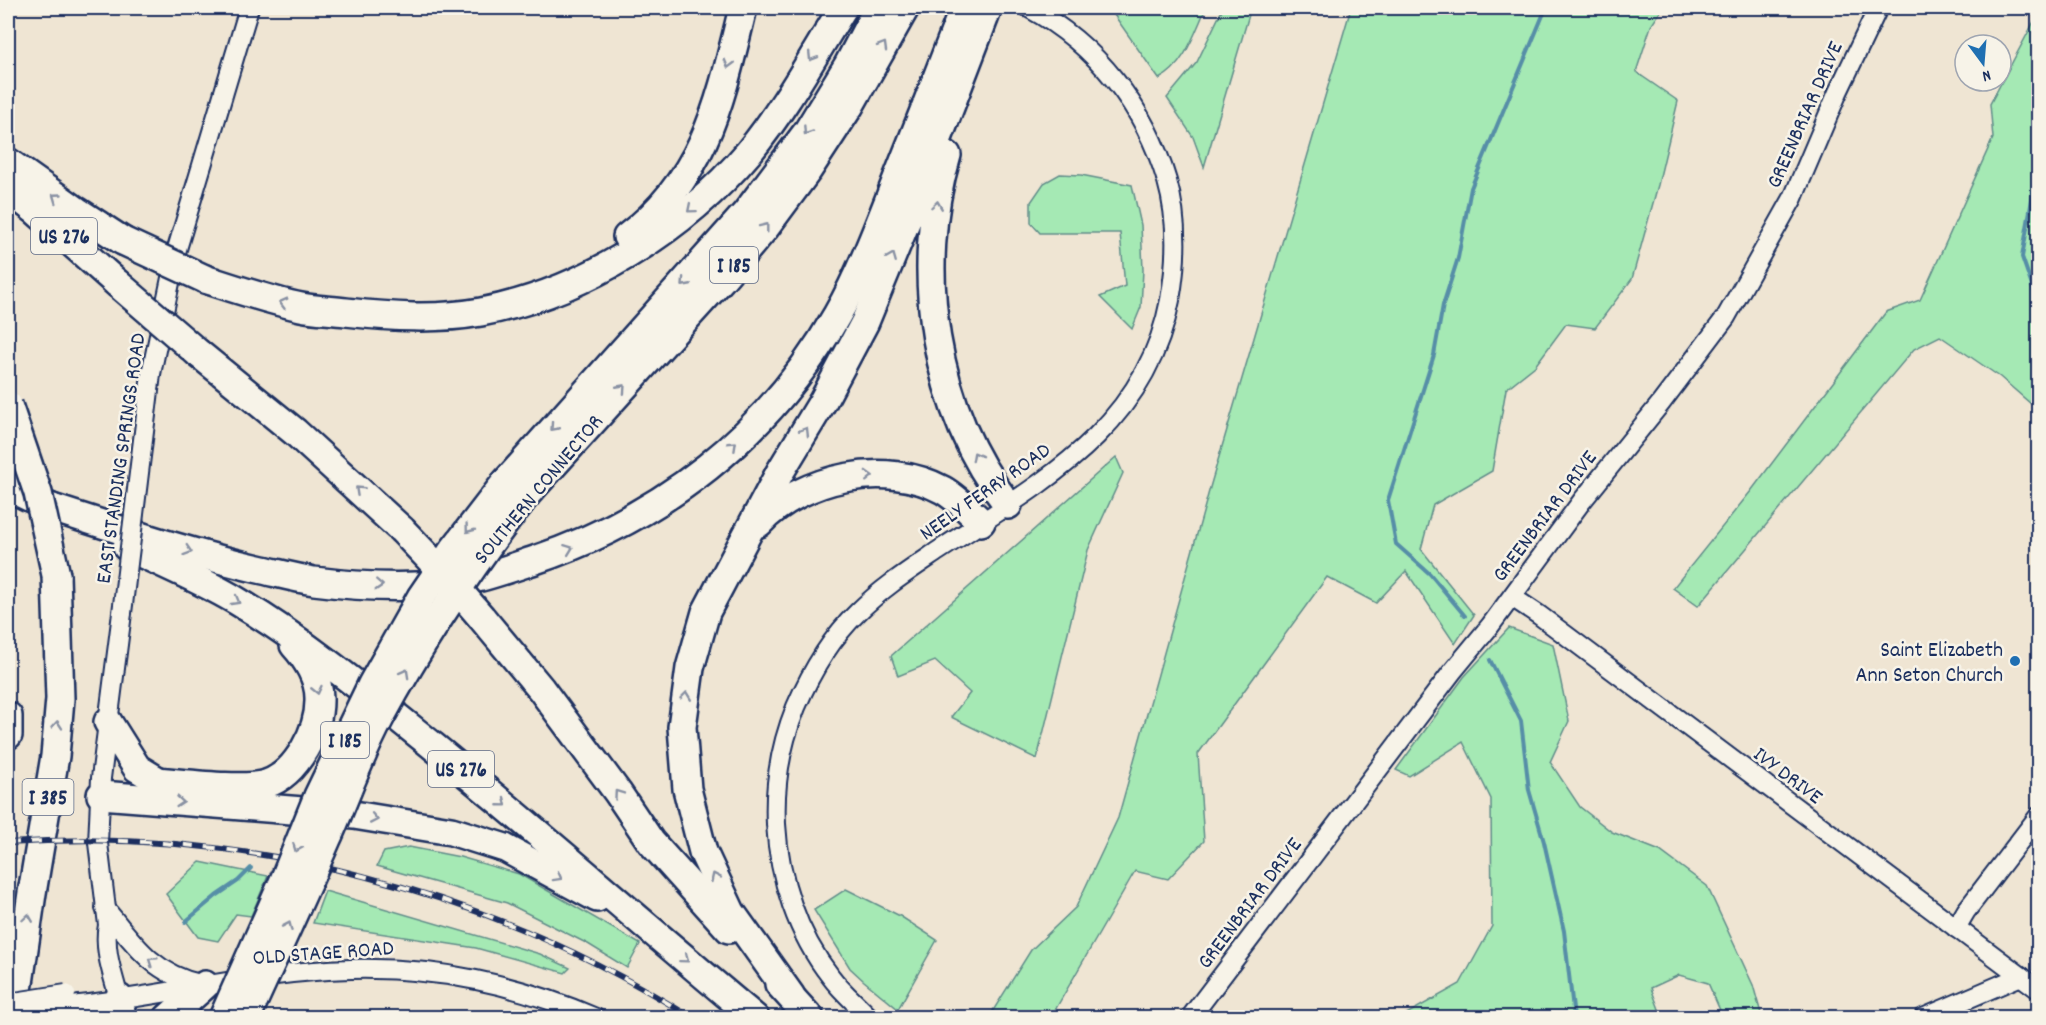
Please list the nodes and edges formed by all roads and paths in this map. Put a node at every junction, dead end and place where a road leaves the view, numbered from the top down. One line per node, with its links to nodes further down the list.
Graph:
1 (249, 8): 24 (street, EAST STANDING SPRINGS ROAD, bridge)
2 (743, 8): 13 (highway, one-way to 13)
3 (843, 8): 13 (highway, one-way to 13)
4 (878, 8): 16 (highway, SOUTHERN CONNECTOR / I 185, one-way to 16)
5 (904, 8): 16 (highway, SOUTHERN CONNECTOR / I 185, one-way to 5)
6 (964, 8): 18 (highway, one-way to 6)
7 (988, 8): 20 (highway, one-way to 7)
8 (999, 8): 17 (highway, one-way to 8)
9 (1878, 8): 21 (street, GREENBRIAR DRIVE)
10 (1035, 11): 17 (street, NEELY FERRY ROAD)
11 (8, 162): 13 (highway, one-way to 11, bridge)
12 (8, 189): 35 (highway, US 276, one-way to 12, bridge)
13 (340, 311)
14 (8, 405): 40 (highway, I 385, one-way to 14, bridge)
15 (8, 487): 18 (highway, US 276)
16 (516, 489): 42 (highway, SOUTHERN CONNECTOR / I 185, one-way to 42, bridge); 43 (highway, SOUTHERN CONNECTOR / I 185, one-way to 16, bridge)
17 (1008, 504): 19 (street, NEELY FERRY ROAD)
18 (52, 508): 22 (highway, US 276, one-way to 22)
19 (981, 522): 20 (highway, one-way to 19); 47 (street, NEELY FERRY ROAD)
20 (735, 556): 35 (highway, one-way to 20)
21 (1512, 597): 31 (street, IVY DRIVE); 48 (street, GREENBRIAR DRIVE)
22 (275, 625): 26 (highway, one-way to 26); 30 (highway, US 276, one-way to 30)
23 (8, 716): 25 (highway)
24 (108, 722): 26 (highway); 27 (street, EAST STANDING SPRINGS ROAD)
25 (8, 735)
26 (160, 782): 27 (highway)
27 (101, 786): 29 (street, EAST STANDING SPRINGS ROAD); 30 (highway, one-way to 30)
28 (2038, 817): 31 (street)
29 (107, 916): 33 (street, one-way to 29); 38 (street, EAST STANDING SPRINGS ROAD)
30 (640, 922): 45 (highway, US 276, one-way to 45)
31 (1956, 928): 32 (street, IVY DRIVE)
32 (2021, 976): 34 (street, IVY DRIVE); 49 (street)
33 (205, 985): 38 (street, OLD STAGE ROAD); 41 (highway); 44 (street, OLD STAGE ROAD)
34 (2038, 989)
35 (791, 996): 46 (highway, US 276)
36 (80, 999): 37 (street, OLD STAGE ROAD, bridge); 38 (street, OLD STAGE ROAD); 39 (street, OLD STAGE ROAD, bridge)
37 (8, 1004)
38 (121, 1008)
39 (8, 1017)
40 (14, 1017)
41 (168, 1017)
42 (223, 1017)
43 (246, 1017)
44 (596, 1017)
45 (755, 1017)
46 (810, 1017)
47 (870, 1017)
48 (1190, 1017)
49 (1923, 1017)

